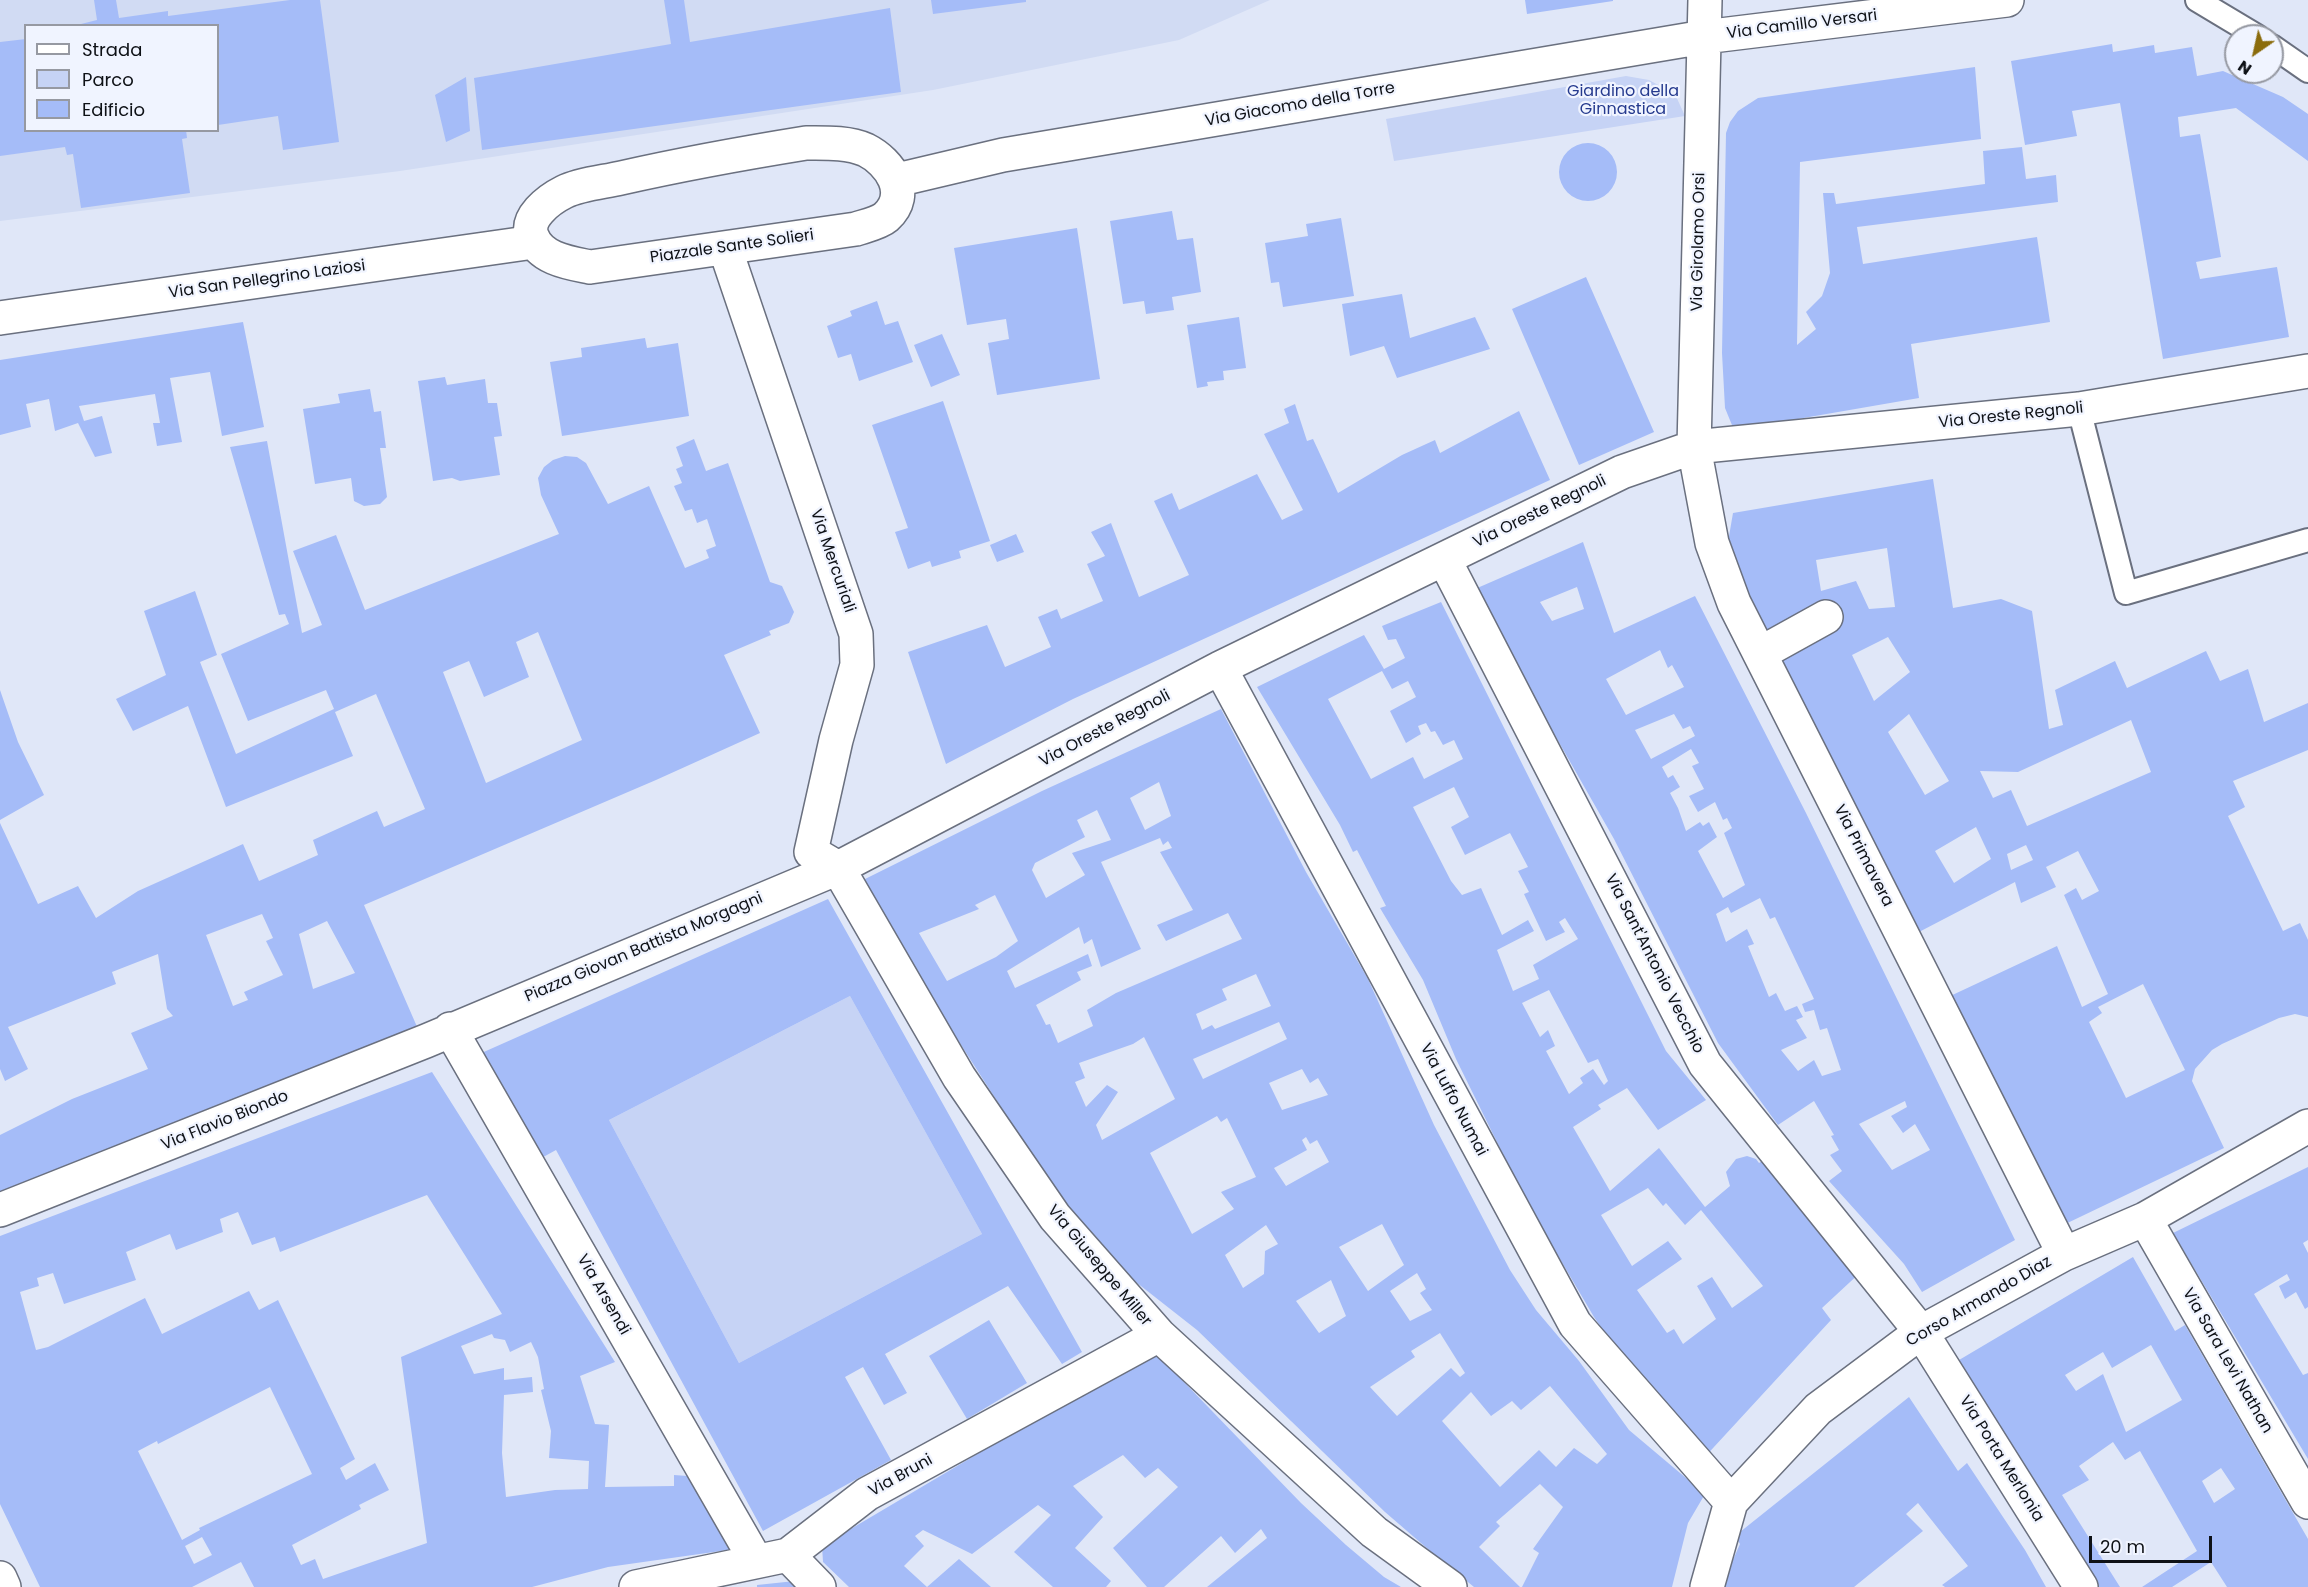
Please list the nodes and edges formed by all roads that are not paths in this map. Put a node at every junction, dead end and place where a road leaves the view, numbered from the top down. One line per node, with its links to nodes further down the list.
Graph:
1 (1705, 0): 5 (street, Via Girolamo Orsi)
2 (2007, 0): 5 (street, Via Camillo Versari)
3 (2197, 0): 4 (lane)
4 (2237, 24)
5 (1704, 37): 8 (street, Via Giacomo della Torre); 14 (street, Via Girolamo Orsi)
6 (2284, 54): 7 (lane)
7 (2308, 71)
8 (897, 180): 9 (street); 10 (street, Piazzale Sante Solieri)
9 (534, 242): 10 (street, Piazzale Sante Solieri); 11 (street, Via San Pellegrino Laziosi)
10 (725, 248): 20 (street, Via Mercuriali)
11 (0, 318)
12 (2308, 371): 13 (street, Via Oreste Regnoli)
13 (2079, 409): 14 (street, Via Oreste Regnoli); 15 (lane)
14 (1694, 447): 16 (street, Via Oreste Regnoli); 18 (street, Via Primavera)
15 (2308, 540)
16 (1444, 559): 19 (street, Via Oreste Regnoli); 26 (street, Via Sant'Antonio Vecchio)
17 (1826, 617): 18 (street)
18 (1761, 653): 25 (street, Via Primavera)
19 (1220, 668): 20 (street, Via Oreste Regnoli); 28 (street, Via Luffo Numai)
20 (838, 868): 21 (street, Piazza Giovan Battista Morgagni); 27 (street, Via Giuseppe Miller)
21 (450, 1029): 23 (street, Via Flavio Biondo); 31 (street, Via Arsendi)
22 (2308, 1126): 24 (street, Corso Armando Diaz)
23 (0, 1210)
24 (2145, 1219): 25 (street, Corso Armando Diaz); 29 (street, Via Sara Levi Nathan)
25 (2064, 1254): 26 (street, Corso Armando Diaz)
26 (1921, 1332): 28 (street, Corso Armando Diaz); 38 (street, Via Porta Merlonia)
27 (1159, 1335): 30 (street, Via Bruni); 36 (street, Via Giuseppe Miller)
28 (1731, 1502): 37 (street, Corso Armando Diaz)
29 (2308, 1502)
30 (788, 1555): 31 (street, Via Bruni); 35 (street)
31 (756, 1561): 34 (street, Via Bruni)
32 (0, 1578): 33 (street)
33 (4, 1587)
34 (636, 1587)
35 (819, 1587)
36 (1450, 1587)
37 (1707, 1587)
38 (2081, 1587)

